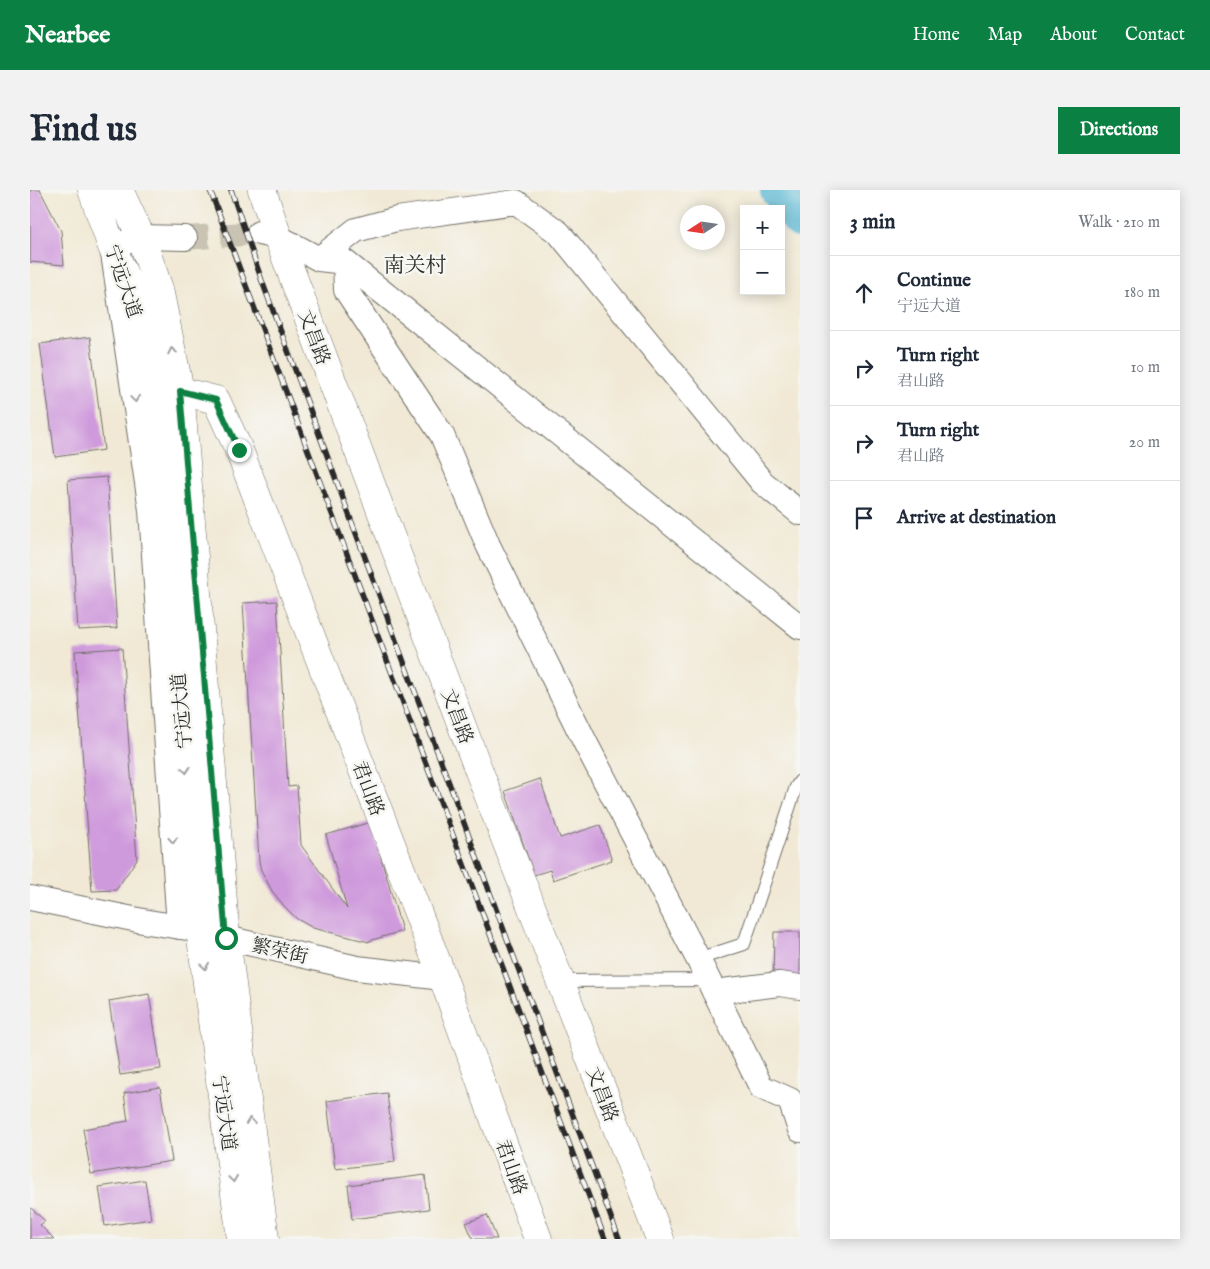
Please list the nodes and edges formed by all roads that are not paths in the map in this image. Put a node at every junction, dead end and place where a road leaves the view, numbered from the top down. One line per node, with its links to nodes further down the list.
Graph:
1 (92, 190): 7 (main road, 宁远大道)
2 (119, 190): 5 (main road, 宁远大道)
3 (262, 190): 4 (main road, 文昌路)
4 (268, 235): 8 (street); 19 (main road, 文昌路)
5 (140, 237): 6 (street); 7 (street); 10 (main road, 宁远大道, one-way to 5)
6 (185, 238)
7 (112, 248): 10 (main road, 宁远大道); 15 (street, one-way to 15)
8 (319, 259): 9 (street); 11 (street)
9 (345, 262): 12 (street); 17 (street)
10 (168, 395): 15 (main road, 宁远大道, one-way to 15); 16 (main road, 宁远大道); 18 (main road, 君山路)
11 (800, 513)
12 (800, 627)
13 (800, 781): 17 (lane)
14 (30, 898): 15 (street, 繁荣街)
15 (190, 928): 16 (street, 繁荣街); 23 (main road, 宁远大道, one-way to 23)
16 (226, 938): 18 (street, 繁荣街); 24 (main road, 宁远大道, one-way to 16)
17 (698, 959): 20 (street)
18 (443, 978): 25 (main road, 君山路)
19 (560, 982): 20 (lane); 26 (main road, 文昌路)
20 (712, 986): 21 (street); 22 (street)
21 (800, 987)
22 (800, 1130)
23 (241, 1239)
24 (265, 1239)
25 (538, 1239)
26 (660, 1239)

